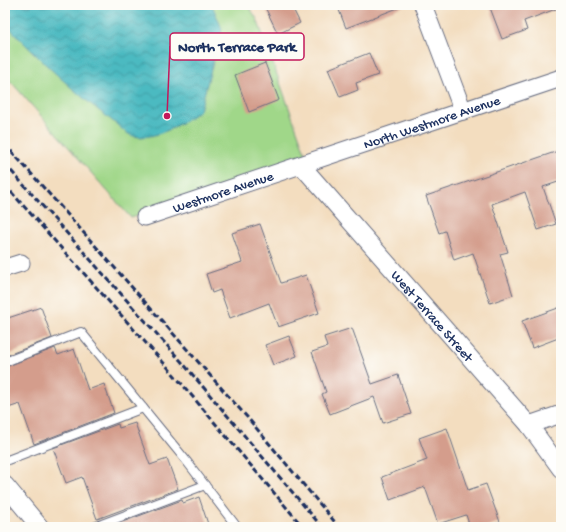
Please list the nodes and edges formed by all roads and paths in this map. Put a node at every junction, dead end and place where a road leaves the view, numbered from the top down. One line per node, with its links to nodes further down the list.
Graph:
1 (423, 5): 3 (street)
2 (561, 78): 3 (street, North Westmore Avenue)
3 (462, 110): 4 (street, North Westmore Avenue)
4 (301, 165): 5 (street, Westmore Avenue); 9 (street, West Terrace Street)
5 (145, 217)
6 (5, 362): 7 (lane)
7 (143, 408): 10 (lane); 13 (lane)
8 (561, 414): 9 (street)
9 (529, 425): 11 (street, West Terrace Street)
10 (5, 461)
11 (561, 469)
12 (5, 485): 14 (street)
13 (205, 486): 15 (lane); 16 (lane)
14 (40, 527)
15 (94, 527)
16 (237, 527)

